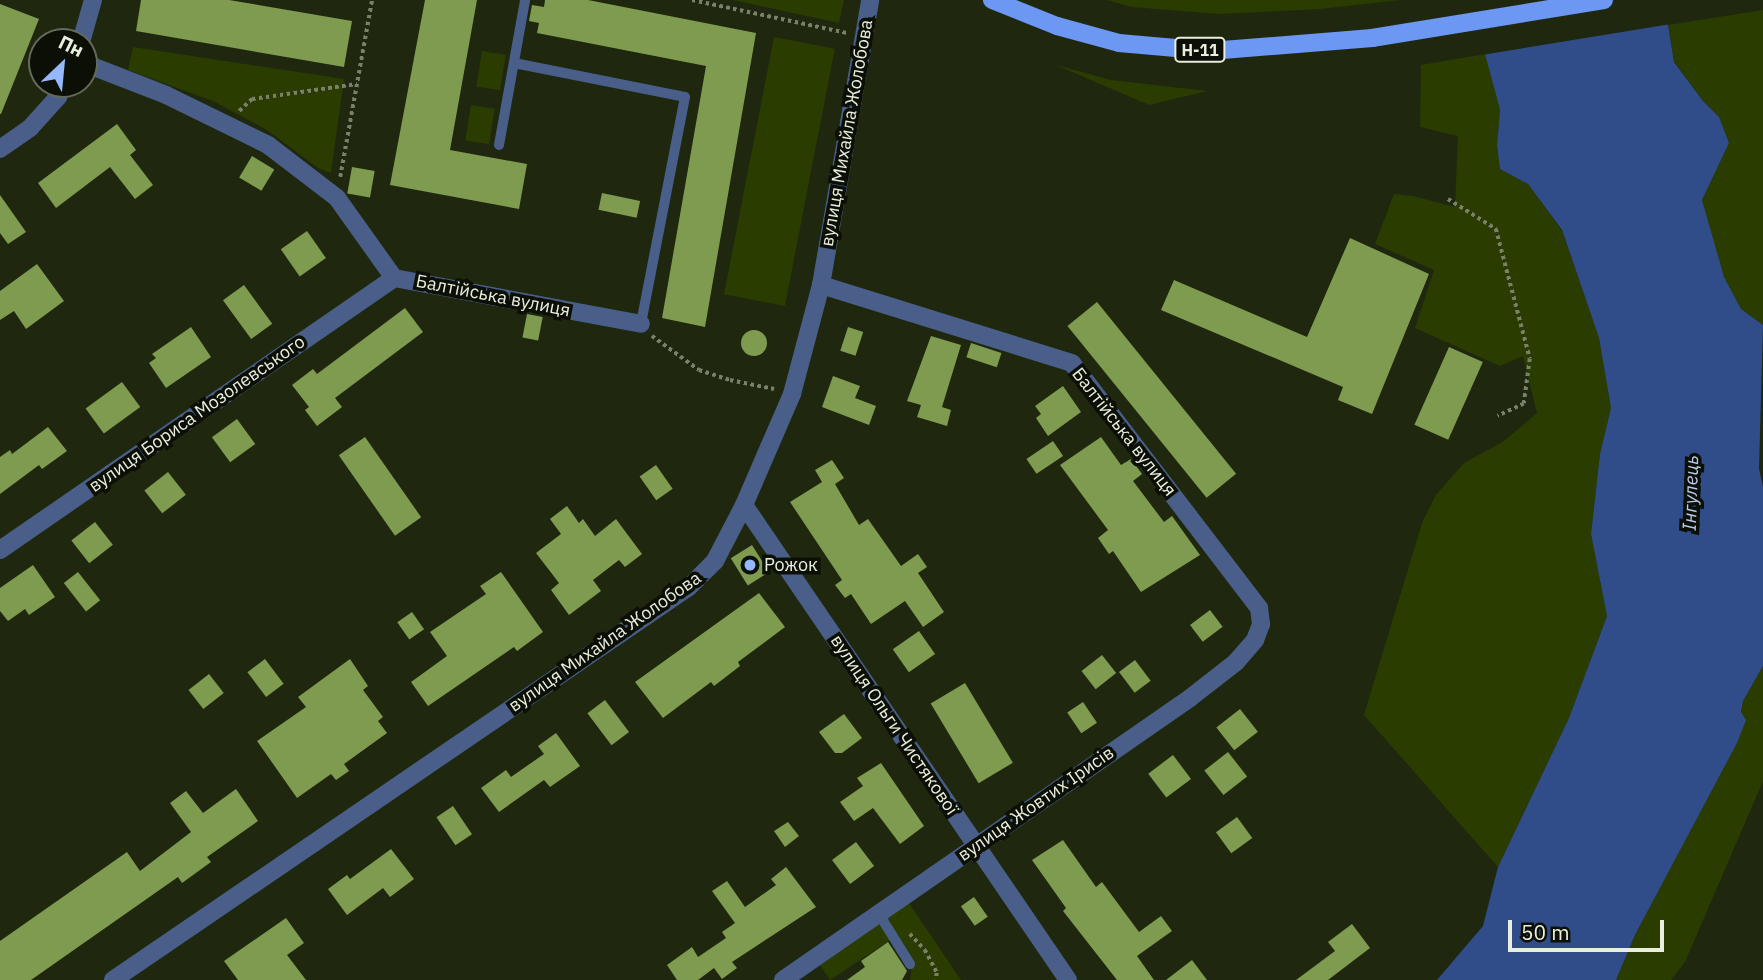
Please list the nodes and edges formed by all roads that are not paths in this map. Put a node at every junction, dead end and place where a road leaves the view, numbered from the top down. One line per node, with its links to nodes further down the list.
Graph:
1 (93, 0): 6 (street)
2 (525, 0): 7 (lane)
3 (870, 0): 13 (street, вулиця Михайла Жолобова)
4 (992, 0): 5 (main road, Н-11)
5 (1604, 0)
6 (85, 28)
7 (514, 63): 10 (lane); 14 (lane)
8 (98, 68): 12 (street, Балтійська вулиця)
9 (57, 98): 11 (street)
10 (499, 145)
11 (0, 149)
12 (394, 278): 14 (street, Балтійська вулиця); 16 (street, вулиця Бориса Мозолевського)
13 (821, 285): 15 (street, вулиця Михайла Жолобова); 17 (street, Балтійська вулиця)
14 (641, 324)
15 (744, 505): 18 (street, вулиця Ольги Чистякової); 21 (street, вулиця Михайла Жолобова)
16 (0, 551)
17 (1259, 608): 18 (street, вулиця Жовтих Ірисів)
18 (976, 844): 19 (street, вулиця Жовтих Ірисів); 23 (street, вулиця Ольги Чистякової)
19 (879, 914): 20 (lane); 22 (street, вулиця Жовтих Ірисів)
20 (910, 964)
21 (113, 980)
22 (783, 980)
23 (1068, 980)

